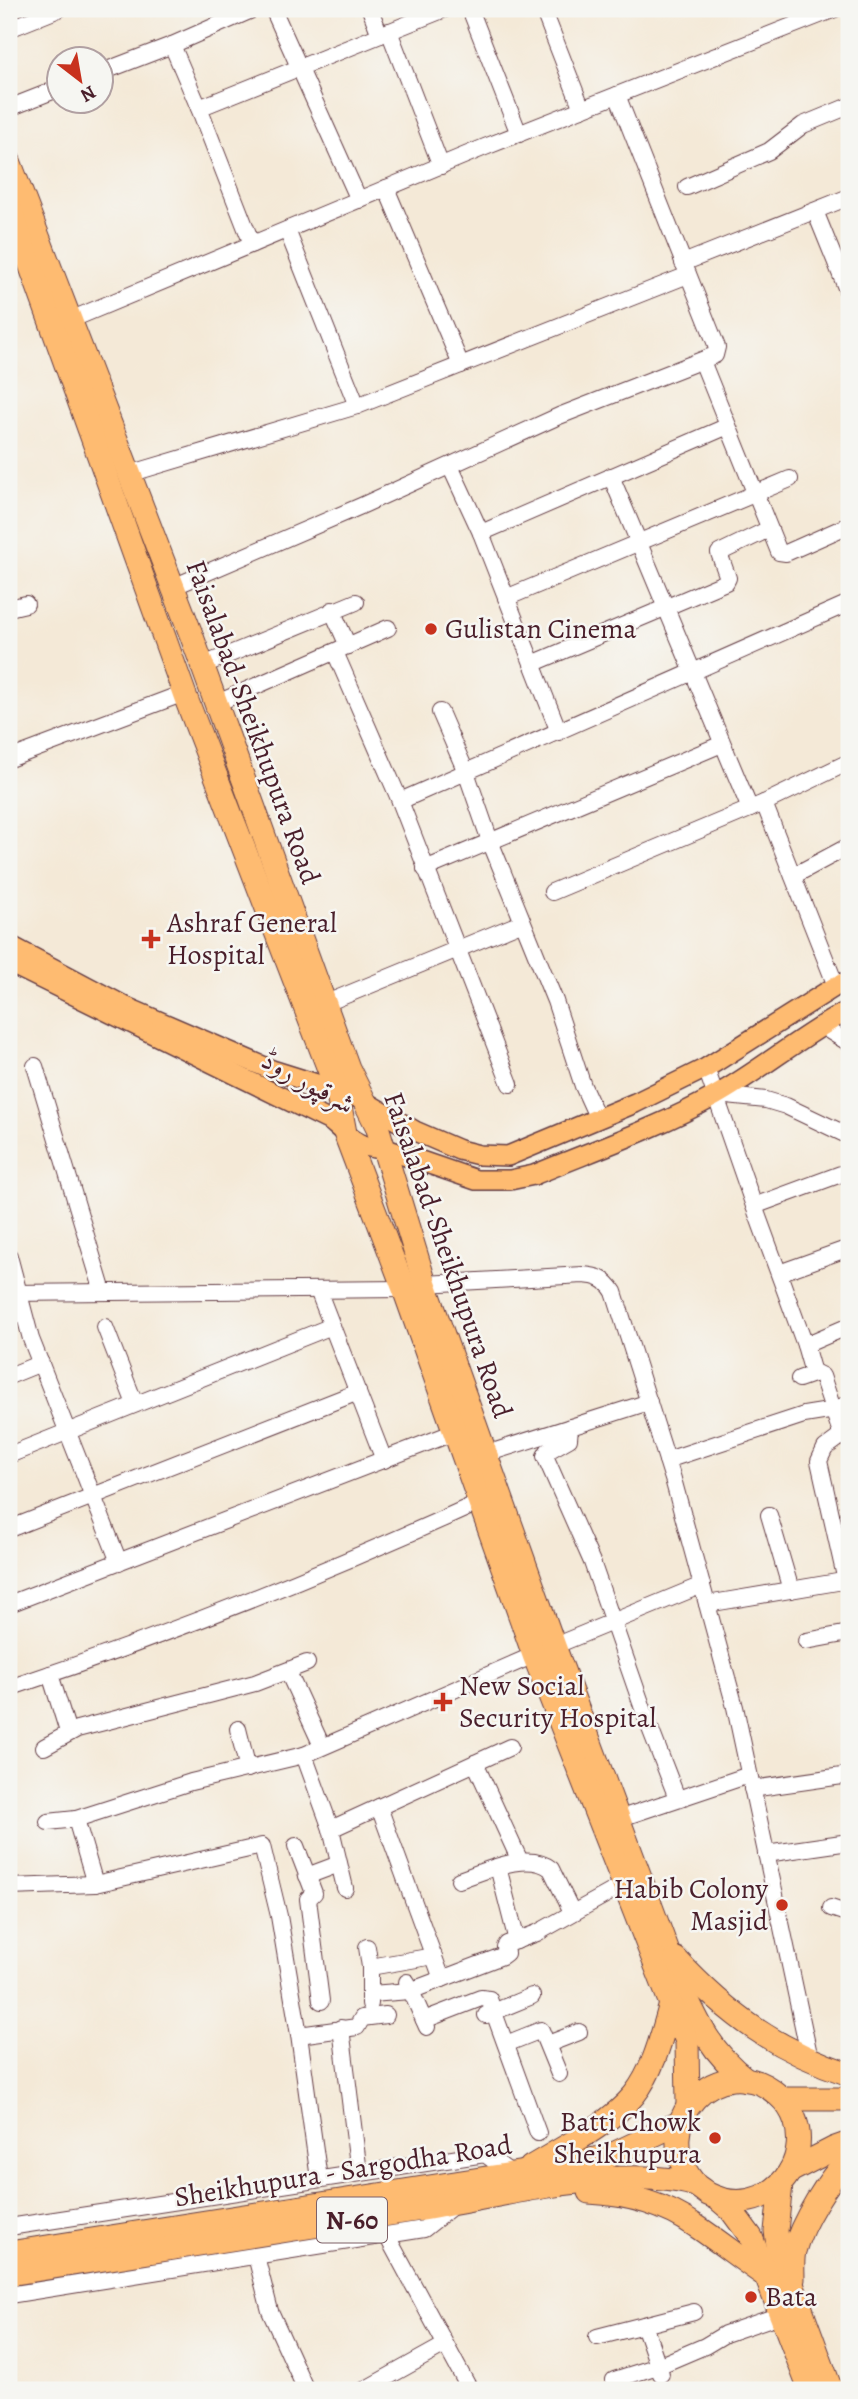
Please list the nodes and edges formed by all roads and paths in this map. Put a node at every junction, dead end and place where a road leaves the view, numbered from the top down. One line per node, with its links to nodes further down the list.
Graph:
1 (59, 9): 9 (street)
2 (254, 9): 12 (street)
3 (273, 9): 14 (street)
4 (370, 9): 11 (street)
5 (445, 9): 11 (street)
6 (470, 9): 21 (street)
7 (543, 9): 20 (street)
8 (835, 9): 16 (street)
9 (40, 12): 10 (street)
10 (9, 29)
11 (384, 33): 14 (street); 23 (street)
12 (172, 45): 13 (street); 19 (street)
13 (116, 67)
14 (300, 67): 19 (street); 27 (street)
15 (46, 93): 18 (street)
16 (617, 95): 20 (street); 32 (street)
17 (849, 106): 24 (street)
18 (9, 108)
19 (199, 108): 31 (street)
20 (582, 108): 21 (street)
21 (519, 134): 23 (street)
22 (9, 161): 34 (highway, Faisalabad-Sheikhupura Road)
23 (441, 166): 25 (street)
24 (687, 187)
25 (387, 188): 27 (street); 36 (street)
26 (849, 197): 29 (street)
27 (359, 200): 30 (street)
28 (9, 206): 61 (highway, Faisalabad-Sheikhupura Road)
29 (814, 211): 32 (street); 33 (street)
30 (287, 230): 31 (street); 37 (street)
31 (251, 244): 34 (street)
32 (686, 269): 35 (street); 36 (street)
33 (849, 295)
34 (69, 320): 40 (highway, Faisalabad-Sheikhupura Road)
35 (702, 362): 38 (street); 39 (street)
36 (461, 365): 37 (street)
37 (357, 406): 40 (street)
38 (728, 426): 41 (street); 43 (street)
39 (450, 466): 46 (street); 48 (street)
40 (129, 474): 48 (highway, Faisalabad-Sheikhupura Road)
41 (611, 476): 46 (street); 47 (street)
42 (790, 479): 43 (street)
43 (755, 494): 45 (street); 47 (street)
44 (849, 526): 45 (street)
45 (769, 529): 54 (street)
46 (481, 533): 49 (street)
47 (638, 542): 49 (street); 54 (street)
48 (173, 587): 59 (highway, Faisalabad-Sheikhupura Road)
49 (506, 598): 58 (street)
50 (356, 602): 55 (street)
51 (849, 603): 60 (street)
52 (26, 604): 53 (street)
53 (9, 608)
54 (664, 608): 58 (street); 60 (street)
55 (332, 610): 57 (street); 59 (street)
56 (388, 628): 57 (street)
57 (341, 649): 62 (street); 69 (street)
58 (532, 664): 64 (street)
59 (201, 666): 62 (highway, Faisalabad-Sheikhupura Road)
60 (692, 673): 64 (street); 65 (street)
61 (184, 693): 66 (street); 88 (highway, Faisalabad-Sheikhupura Road)
62 (215, 704): 81 (highway, Faisalabad-Sheikhupura Road)
63 (440, 712): 68 (street)
64 (559, 732): 68 (street)
65 (722, 744): 70 (street); 71 (street)
66 (9, 759)
67 (849, 762): 70 (street)
68 (466, 772): 69 (street); 71 (street)
69 (400, 801): 73 (street)
70 (757, 806): 74 (street); 75 (street)
71 (490, 841): 73 (street); 76 (street)
72 (849, 846): 74 (street)
73 (425, 869): 78 (street)
74 (793, 876): 80 (street)
75 (552, 892)
76 (522, 923): 78 (street); 91 (street)
77 (9, 945): 88 (main road, شرقپور روڈ)
78 (456, 950): 81 (street); 87 (street)
79 (9, 963): 92 (main road, شرقپور روڈ)
80 (843, 984): 86 (main road, شرقپور روڈ)
81 (324, 1004): 90 (highway, Faisalabad-Sheikhupura Road)
82 (849, 1010): 83 (main road, شرقپور روڈ)
83 (820, 1025): 84 (street); 89 (main road, شرقپور روڈ)
84 (849, 1043)
85 (35, 1066): 104 (street)
86 (706, 1068): 89 (street); 91 (main road, شرقپور روڈ)
87 (510, 1084)
88 (337, 1090): 90 (main road, شرقپور روڈ); 92 (highway, Faisalabad-Sheikhupura Road)
89 (717, 1095): 93 (street); 97 (main road, شرقپور روڈ); 98 (street)
90 (366, 1103): 94 (highway, Faisalabad-Sheikhupura Road); 95 (main road, شرقپور روڈ)
91 (598, 1119): 95 (main road, شرقپور روڈ)
92 (345, 1133): 94 (main road, شرقپور روڈ); 102 (highway, Faisalabad-Sheikhupura Road)
93 (849, 1136)
94 (383, 1149): 97 (main road, شرقپور روڈ); 102 (highway, Faisalabad-Sheikhupura Road)
95 (508, 1156): 97 (main road)
96 (849, 1171): 98 (street)
97 (510, 1180)
98 (754, 1206): 101 (street)
99 (849, 1248): 101 (street)
100 (9, 1256): 105 (street)
101 (779, 1273): 109 (street)
102 (415, 1287): 103 (street); 113 (street); 118 (highway, Faisalabad-Sheikhupura Road); 119 (highway, Faisalabad-Sheikhupura Road)
103 (318, 1290): 104 (street); 106 (street)
104 (103, 1292): 105 (street)
105 (14, 1293): 110 (street)
106 (332, 1326): 112 (street); 114 (street)
107 (849, 1326): 109 (street)
108 (105, 1327): 114 (street)
109 (805, 1345): 115 (street)
110 (41, 1363): 111 (street); 117 (street)
111 (9, 1376)
112 (358, 1392): 121 (street); 123 (street)
113 (649, 1402): 116 (street); 122 (street)
114 (135, 1404): 117 (street)
115 (842, 1407): 122 (street); 128 (street)
116 (570, 1427): 119 (street); 133 (street)
117 (67, 1431): 120 (street); 123 (street)
118 (455, 1432): 121 (street); 124 (highway, Faisalabad-Sheikhupura Road)
119 (486, 1454): 136 (highway, Faisalabad-Sheikhupura Road)
120 (9, 1455)
121 (384, 1460): 127 (street)
122 (667, 1460): 129 (street)
123 (92, 1497): 126 (street); 127 (street)
124 (480, 1502): 136 (highway, Faisalabad-Sheikhupura Road); 139 (street)
125 (769, 1515): 130 (street)
126 (9, 1528)
127 (118, 1562): 131 (street)
128 (848, 1580): 130 (street)
129 (702, 1586): 132 (street); 133 (street)
130 (791, 1590): 132 (street)
131 (9, 1604)
132 (707, 1604): 150 (street)
133 (614, 1620): 136 (street); 151 (street)
134 (849, 1633): 135 (street)
135 (806, 1641)
136 (544, 1650): 143 (street); 154 (highway, Faisalabad-Sheikhupura Road); 166 (highway, Faisalabad-Sheikhupura Road)
137 (307, 1663): 138 (street)
138 (288, 1672): 142 (street); 143 (street)
139 (50, 1674): 140 (street); 142 (street)
140 (9, 1688)
141 (238, 1729): 148 (street)
142 (68, 1732): 145 (street)
143 (322, 1746): 146 (street)
144 (510, 1746): 147 (street)
145 (44, 1747)
146 (304, 1755): 148 (street); 156 (street)
147 (475, 1763): 152 (street); 160 (street)
148 (248, 1769): 153 (street)
149 (849, 1775): 150 (street)
150 (751, 1782): 151 (street); 159 (street)
151 (677, 1798): 154 (street)
152 (379, 1807): 156 (street); 177 (street)
153 (76, 1819): 155 (street); 165 (street)
154 (618, 1819): 176 (highway, Faisalabad-Sheikhupura Road)
155 (48, 1822)
156 (331, 1829): 161 (street)
157 (849, 1842): 159 (street)
158 (296, 1846): 163 (street)
159 (766, 1854): 193 (street)
160 (520, 1861): 162 (street); 171 (street)
161 (339, 1864): 163 (street); 168 (street)
162 (498, 1867): 164 (street); 174 (street)
163 (307, 1876): 170 (street)
164 (459, 1880)
165 (95, 1884): 167 (street); 173 (street)
166 (625, 1884): 171 (street); 184 (highway, Faisalabad-Sheikhupura Road)
167 (9, 1887)
168 (345, 1888)
169 (831, 1908): 172 (street)
170 (310, 1911): 173 (street); 183 (street)
171 (572, 1912): 174 (street)
172 (849, 1914)
173 (279, 1916): 190 (street)
174 (517, 1941): 179 (street)
175 (367, 1947): 178 (street)
176 (667, 1949): 193 (highway); 196 (highway, Faisalabad-Sheikhupura Road)
177 (434, 1956): 178 (street); 179 (street)
178 (370, 1967): 181 (street)
179 (442, 1979): 180 (street)
180 (409, 1987): 181 (street); 185 (street)
181 (371, 1994): 187 (street)
182 (532, 1996): 185 (street)
183 (321, 2001)
184 (671, 2004): 199 (highway, Faisalabad-Sheikhupura Road); 206 (highway)
185 (489, 2014): 191 (street)
186 (386, 2015): 187 (street)
187 (369, 2017): 188 (street)
188 (341, 2028): 190 (street); 203 (street)
189 (579, 2032): 192 (street)
190 (299, 2035): 205 (street)
191 (506, 2044): 192 (street); 200 (street)
192 (548, 2044): 194 (street)
193 (810, 2059): 195 (highway)
194 (559, 2074)
195 (849, 2074)
196 (747, 2080): 197 (highway); 199 (highway)
197 (783, 2099): 198 (highway); 204 (highway)
198 (849, 2099)
199 (684, 2114): 206 (highway, Sheikhupura - Sargodha Road / N-60); 207 (highway)
200 (538, 2133)
201 (849, 2143): 204 (highway)
202 (849, 2158): 216 (highway)
203 (359, 2173): 205 (street); 206 (street)
204 (786, 2178): 208 (highway); 216 (highway)
205 (319, 2179): 210 (street)
206 (520, 2179): 207 (highway, Sheikhupura - Sargodha Road / N-60); 209 (highway, Sheikhupura - Sargodha Road / N-60); 212 (highway, Sheikhupura - Sargodha Road / N-60); 215 (highway)
207 (696, 2185): 208 (highway)
208 (717, 2198): 215 (highway)
209 (456, 2203): 211 (street); 214 (highway, Sheikhupura - Sargodha Road / N-60)
210 (9, 2227)
211 (387, 2236): 213 (street); 222 (street)
212 (9, 2253)
213 (256, 2256): 217 (street); 225 (street)
214 (9, 2274)
215 (766, 2276): 219 (highway)
216 (793, 2284): 229 (highway)
217 (9, 2295)
218 (694, 2312): 220 (street)
219 (783, 2314): 223 (street); 228 (highway)
220 (645, 2325): 221 (street); 223 (street)
221 (597, 2337)
222 (445, 2345): 226 (street); 227 (street)
223 (660, 2370): 224 (street)
224 (614, 2380)
225 (306, 2390)
226 (364, 2390)
227 (470, 2390)
228 (810, 2390)
229 (831, 2390)

